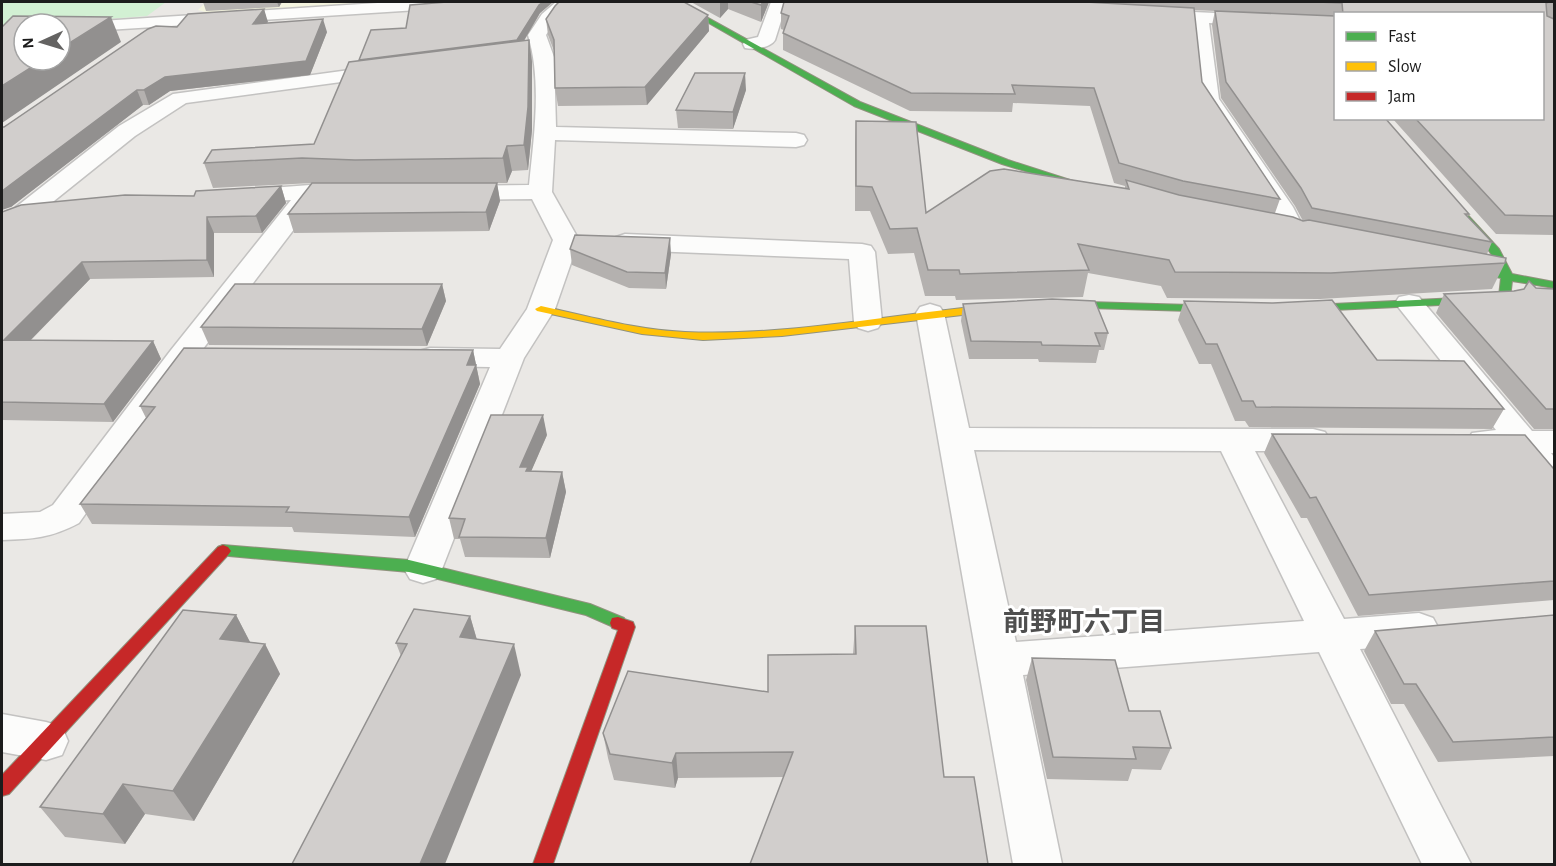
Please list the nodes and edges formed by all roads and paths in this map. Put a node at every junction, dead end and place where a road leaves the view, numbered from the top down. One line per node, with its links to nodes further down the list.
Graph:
1 (190, 2): 8 (street)
2 (465, 2): 8 (street)
3 (566, 2): 14 (street)
4 (675, 2): 12 (street)
5 (779, 2): 12 (street)
6 (1129, 14): 7 (street)
7 (1200, 18): 10 (street); 24 (street)
8 (168, 21): 9 (street); 11 (street)
9 (72, 27)
10 (1332, 32)
11 (138, 43)
12 (752, 44): 18 (street)
13 (401, 70): 23 (street)
14 (545, 133): 15 (street); 17 (street)
15 (796, 140)
16 (310, 192): 20 (street); 21 (street); 35 (street)
17 (540, 192): 19 (street); 25 (street)
18 (1107, 192)
19 (433, 193)
20 (374, 194)
21 (216, 197)
22 (1453, 205): 27 (street)
23 (69, 208)
24 (1294, 236)
25 (586, 241): 30 (street); 34 (street)
26 (1480, 271): 27 (street)
27 (1509, 276): 28 (street); 29 (street)
28 (1554, 285)
29 (1409, 303): 32 (street); 43 (street)
30 (541, 309): 34 (street); 38 (street)
31 (1244, 310): 33 (street)
32 (1278, 310)
33 (930, 313): 34 (street); 39 (street)
34 (868, 322)
35 (182, 356): 36 (street); 45 (street)
36 (217, 356)
37 (404, 357): 38 (street)
38 (509, 358): 46 (street)
39 (956, 439): 40 (street); 49 (street)
40 (1233, 440): 41 (street); 48 (street)
41 (1337, 440)
42 (1453, 441): 43 (street)
43 (1539, 442): 44 (street)
44 (1554, 479)
45 (2, 527)
46 (423, 569): 51 (street); 53 (street)
47 (1460, 625): 48 (street)
48 (1333, 636): 49 (street); 55 (street)
49 (999, 660): 54 (street)
50 (2, 733): 51 (street)
51 (46, 741): 52 (street)
52 (2, 788)
53 (543, 864)
54 (1037, 864)
55 (1447, 864)

